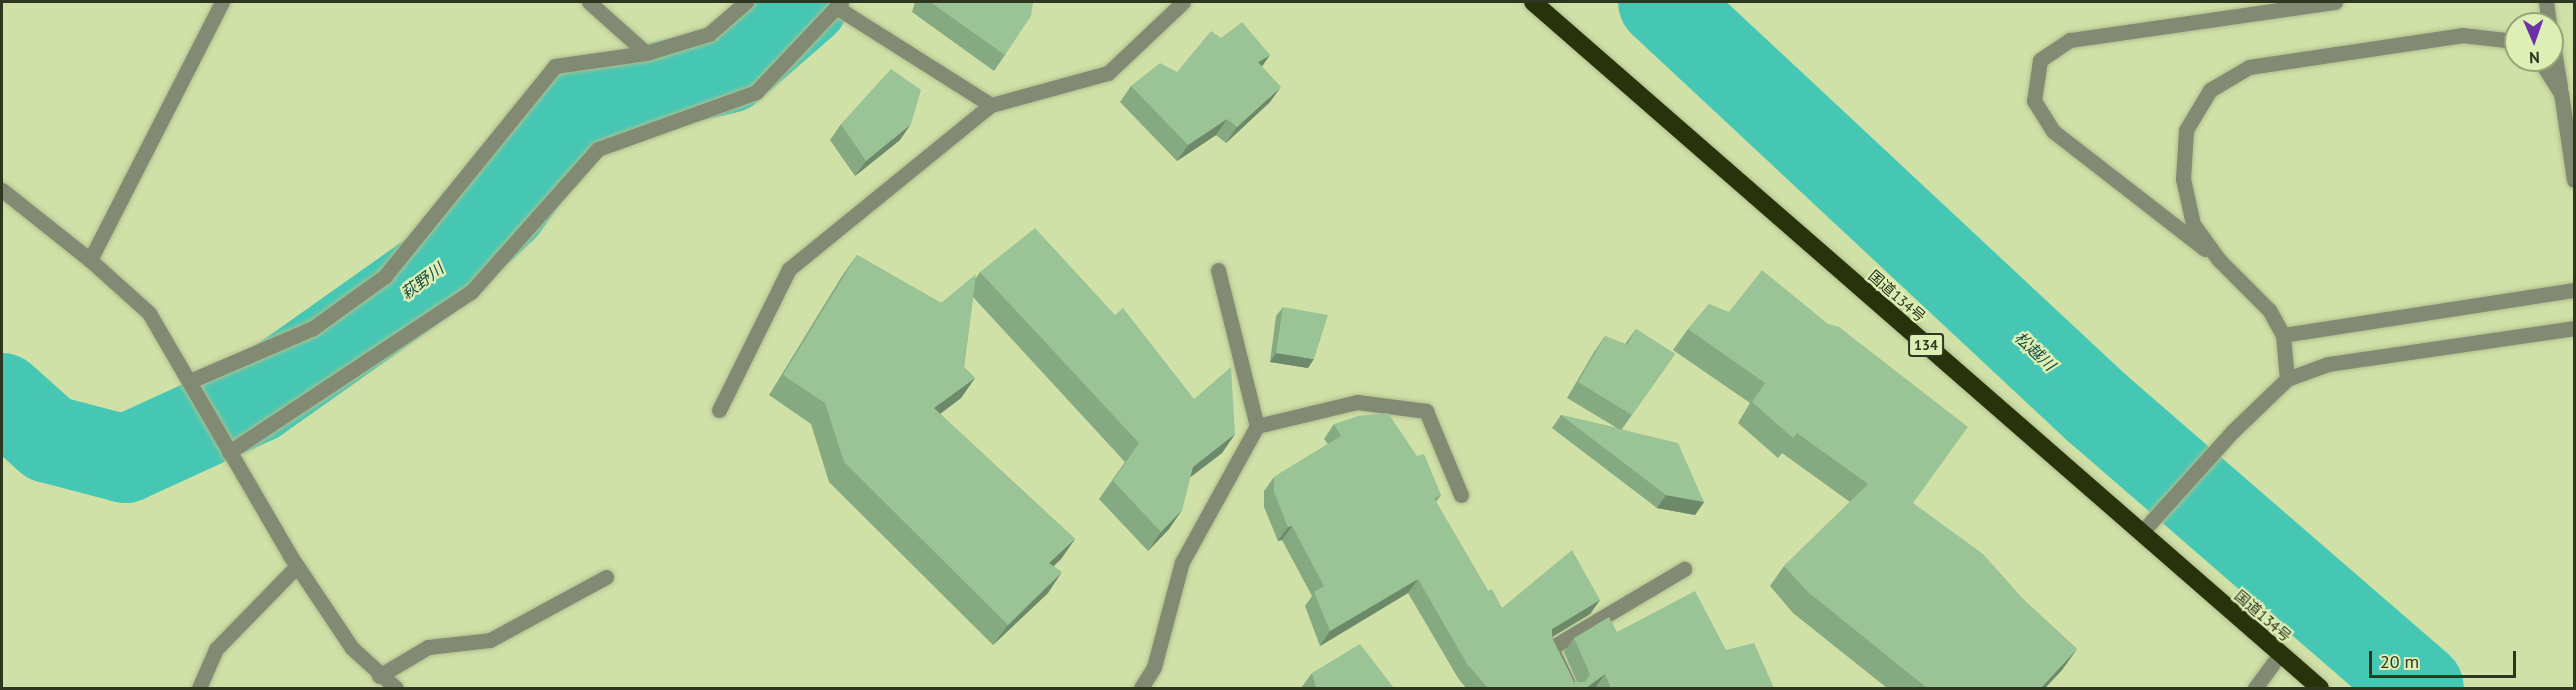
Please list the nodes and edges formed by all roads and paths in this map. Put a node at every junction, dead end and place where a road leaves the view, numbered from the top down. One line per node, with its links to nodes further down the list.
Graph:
1 (222, 2): 16 (street)
2 (588, 2): 9 (street)
3 (746, 2): 9 (street)
4 (1183, 2): 13 (street)
5 (1533, 2): 28 (highway, 国道134号 / 134)
6 (2335, 2): 17 (street)
7 (839, 4): 13 (street); 26 (street)
8 (2504, 40): 17 (street)
9 (646, 53): 23 (street)
10 (2548, 72): 12 (street)
11 (2558, 72): 12 (street)
12 (2561, 93): 14 (street)
13 (991, 105): 24 (street)
14 (2574, 180)
15 (2, 190): 16 (street)
16 (90, 260): 23 (street)
17 (2219, 260): 21 (street)
18 (1218, 270): 25 (street)
19 (2574, 290): 21 (street)
20 (2574, 328): 22 (street)
21 (2283, 335): 22 (street)
22 (2287, 379): 28 (street)
23 (190, 381): 26 (street)
24 (719, 410)
25 (1257, 426): 27 (street); 36 (street)
26 (229, 452): 29 (street)
27 (1461, 495)
28 (2141, 533): 32 (highway, 国道134号 / 134)
29 (297, 566): 33 (street); 34 (street)
30 (1684, 569): 37 (street)
31 (606, 577): 33 (street)
32 (2280, 654): 38 (street); 39 (highway, 国道134号 / 134)
33 (379, 676): 35 (street)
34 (199, 688)
35 (396, 688)
36 (1141, 688)
37 (1570, 688)
38 (2255, 688)
39 (2320, 688)

